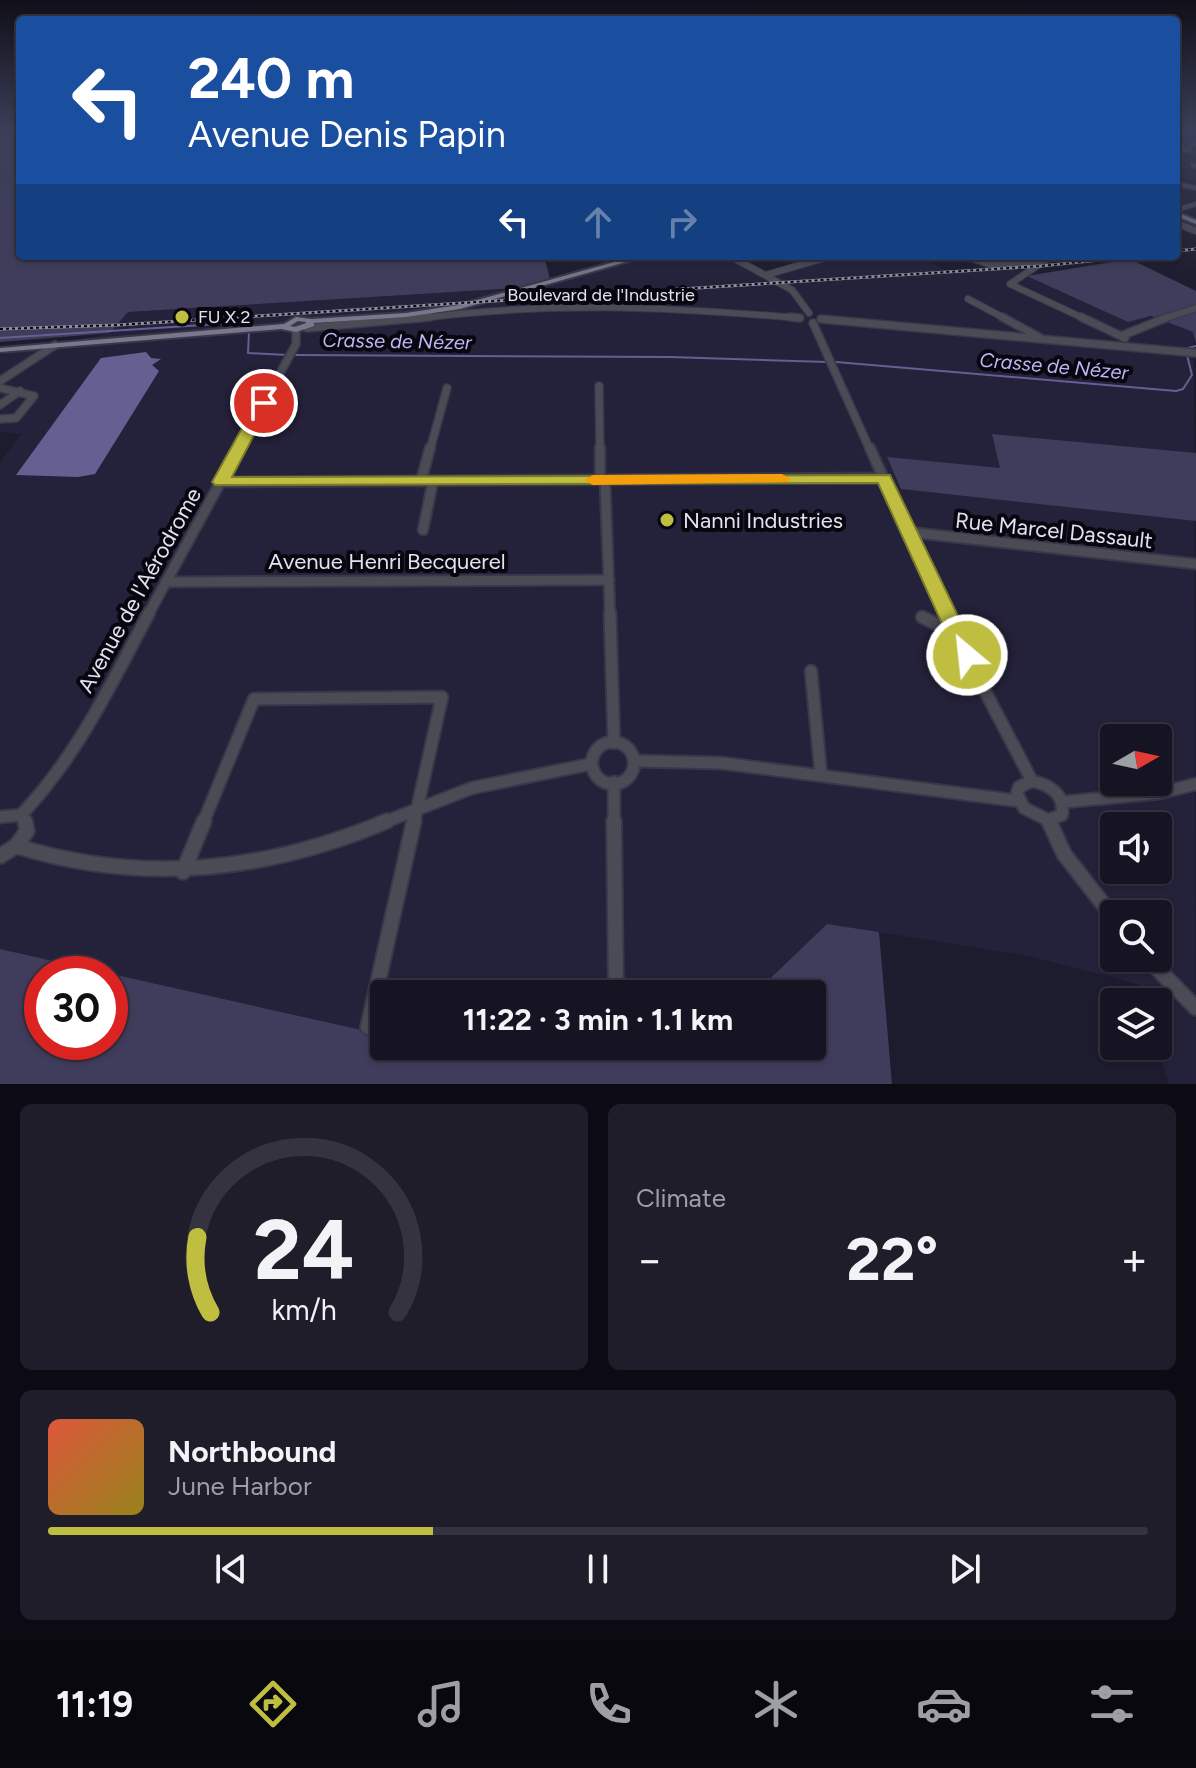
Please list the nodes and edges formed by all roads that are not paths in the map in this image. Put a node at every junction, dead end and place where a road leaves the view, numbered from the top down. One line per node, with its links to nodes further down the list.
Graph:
1 (630, 260): 11 (main road)
2 (738, 260): 7 (street)
3 (817, 260): 7 (street)
4 (978, 260): 6 (street)
5 (1045, 260): 6 (street)
6 (1039, 263): 14 (street)
7 (766, 275): 10 (street)
8 (968, 299): 15 (street)
9 (1196, 308): 14 (street)
10 (814, 319): 11 (street, Boulevard de l'Industrie); 15 (street); 27 (street)
11 (308, 324): 12 (main road); 13 (main road)
12 (284, 326): 13 (main road); 16 (main road)
13 (296, 330): 31 (street, Avenue de l'Aérodrome)
14 (1121, 336): 17 (street)
15 (1042, 339): 17 (street)
16 (55, 345): 18 (main road); 20 (street)
17 (1132, 347): 19 (street)
18 (0, 350)
19 (1196, 353)
20 (0, 381)
21 (599, 386): 28 (street)
22 (0, 388): 24 (street)
23 (447, 388): 29 (street)
24 (20, 391): 25 (street); 26 (street)
25 (0, 405)
26 (0, 419)
27 (884, 478): 28 (street); 33 (street)
28 (602, 480): 30 (street); 35 (street)
29 (421, 481): 30 (street); 31 (street)
30 (433, 481): 32 (street)
31 (221, 482): 36 (street, Avenue de l'Aérodrome)
32 (423, 530)
33 (908, 532): 34 (street, Rue Marcel Dassault); 37 (street)
34 (1196, 564)
35 (609, 580): 36 (street, Avenue Henri Becquerel); 40 (street)
36 (166, 582): 50 (street, Avenue de l'Aérodrome)
37 (942, 609): 38 (street); 38 (street)
38 (956, 635): 44 (street)
39 (811, 671): 43 (street)
40 (614, 743): 41 (street); 42 (street)
41 (636, 761): 43 (street); 45 (street)
42 (591, 764): 45 (street); 49 (street)
43 (821, 775): 47 (street)
44 (1032, 781): 47 (street); 48 (street)
45 (614, 782): 58 (street)
46 (1196, 784): 48 (street)
47 (1019, 801): 52 (street)
48 (1063, 802): 52 (street)
49 (419, 808): 55 (street); 55 (street); 60 (street)
50 (21, 815): 51 (street); 53 (street)
51 (0, 817)
52 (1048, 820): 56 (street)
53 (16, 846): 54 (street); 55 (street)
54 (0, 856)
55 (183, 872)
56 (1100, 900)
57 (1159, 972): 59 (street)
58 (616, 980)
59 (1196, 1008)
60 (368, 1027)

